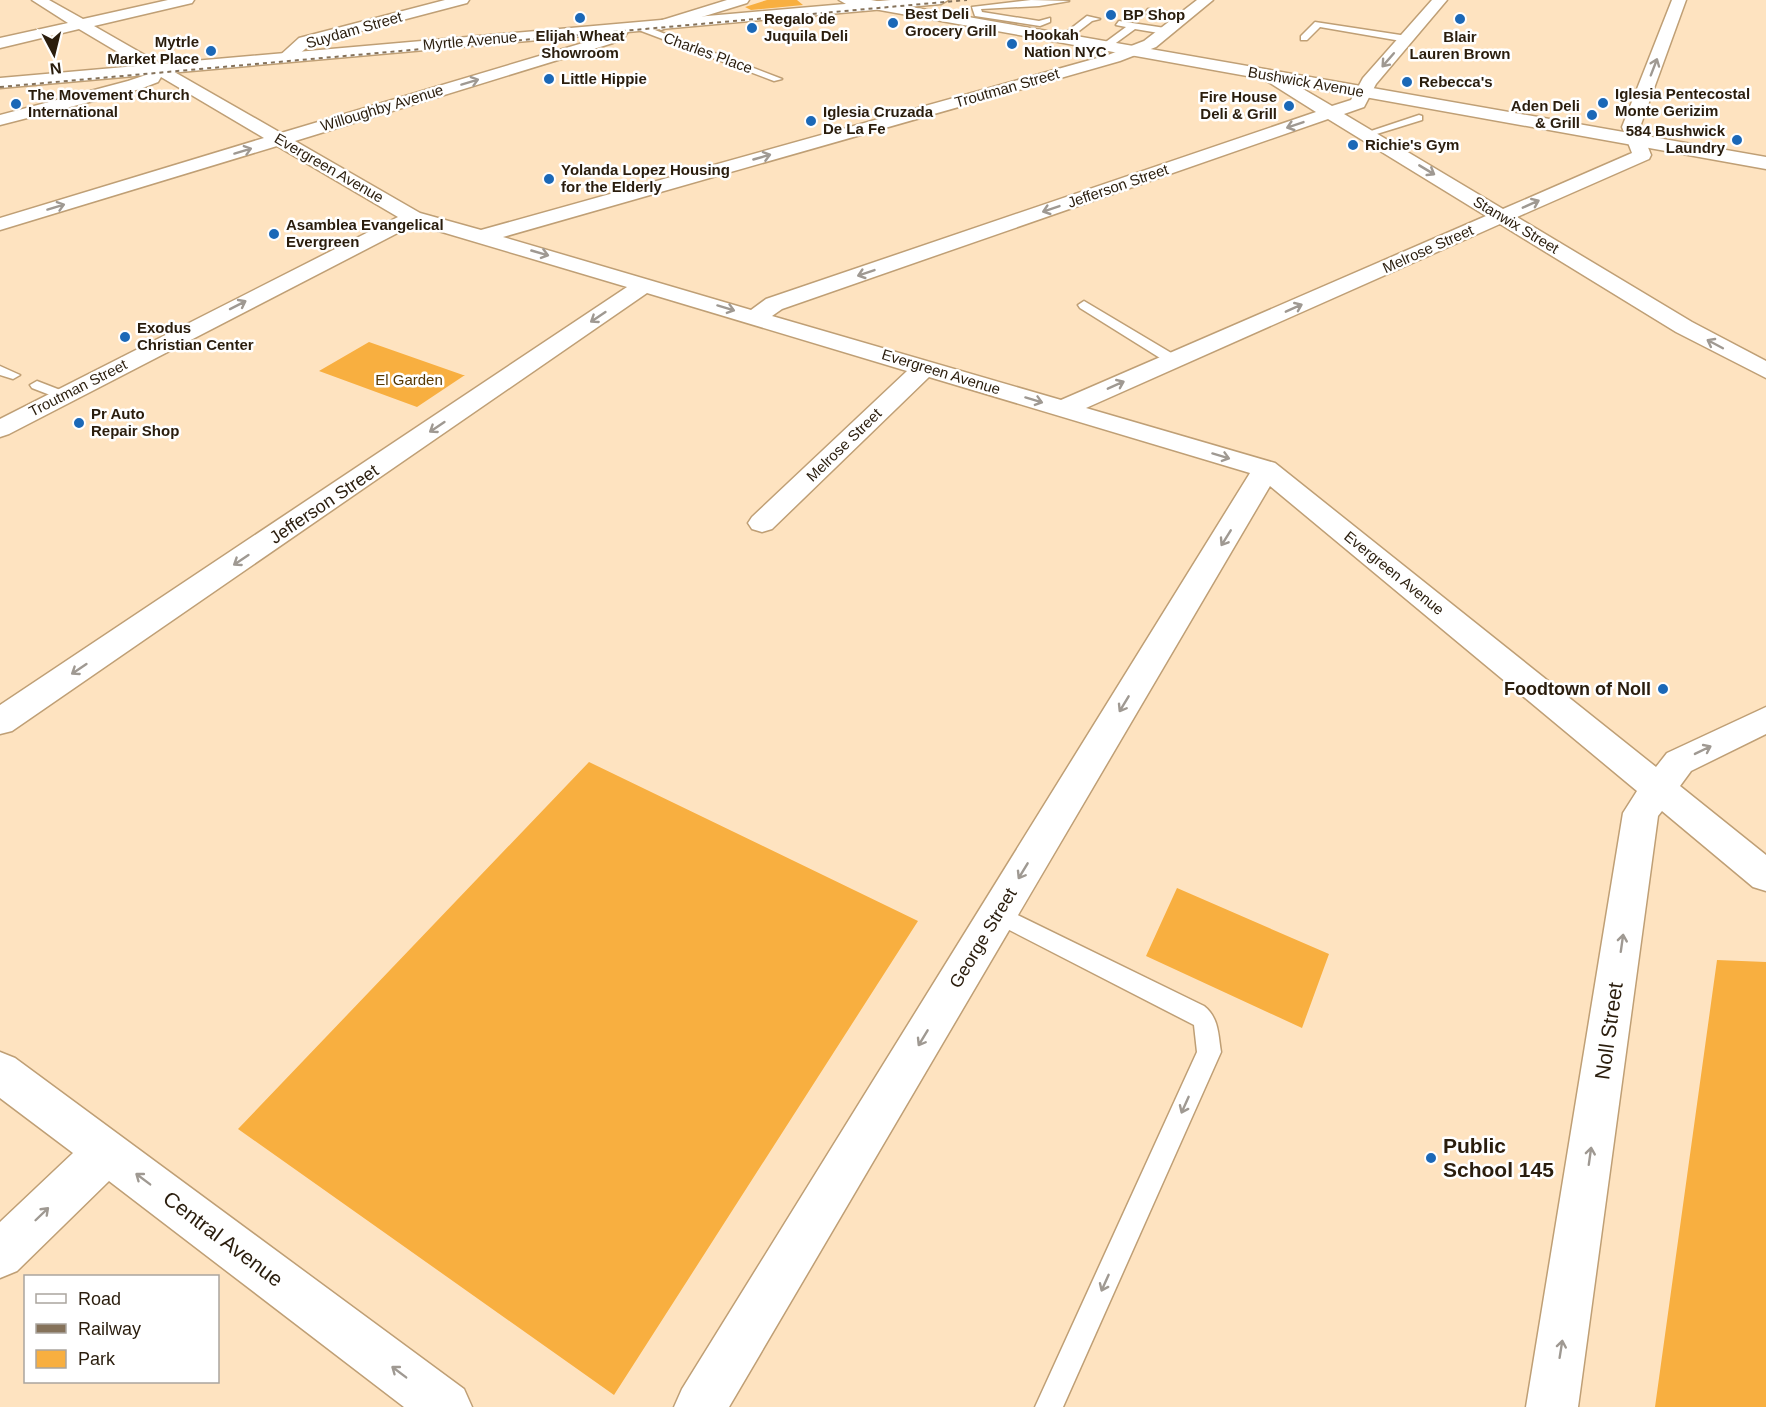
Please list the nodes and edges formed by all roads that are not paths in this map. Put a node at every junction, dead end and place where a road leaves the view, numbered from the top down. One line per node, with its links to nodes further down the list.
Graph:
1 (39, 0): 19 (street, Evergreen Avenue)
2 (187, 0): 19 (street)
3 (462, 0): 31 (street, Suydam Street)
4 (742, 0): 21 (street)
5 (846, 0): 13 (street, Bushwick Avenue)
6 (941, 0): 13 (street, Myrtle Avenue)
7 (1206, 0): 16 (street, Troutman Street)
8 (1440, 0): 28 (street, Jefferson Street)
9 (1679, 0): 42 (street, Melrose Street, one-way to 9)
10 (1065, 1): 12 (lane)
11 (1003, 3): 12 (lane); 14 (lane)
12 (1029, 3)
13 (878, 6): 14 (street, Bushwick Avenue); 21 (street, Myrtle Avenue)
14 (981, 10): 18 (street, Bushwick Avenue); 18 (lane)
15 (1148, 11): 16 (lane)
16 (1183, 17): 24 (street, Troutman Street)
17 (1047, 20): 18 (lane)
18 (1016, 21): 27 (street, Bushwick Avenue)
19 (81, 24): 29 (street); 32 (street, Evergreen Avenue)
20 (1087, 24): 27 (lane)
21 (661, 25): 22 (street, Myrtle Avenue)
22 (631, 27): 31 (street, Myrtle Avenue); 34 (lane, Charles Place); 41 (street, Willoughby Avenue, one-way to 22)
23 (1127, 30): 24 (lane); 25 (lane); 25 (lane); 25 (lane)
24 (1165, 31): 30 (street, Troutman Street)
25 (1112, 32): 27 (street, Bushwick Avenue); 30 (street, Bushwick Avenue)
26 (1304, 38): 28 (lane)
27 (1063, 39)
28 (1407, 39): 36 (street, Jefferson Street, one-way to 36)
29 (0, 43)
30 (1131, 51): 33 (street, Bushwick Avenue); 47 (street, Troutman Street, one-way to 30)
31 (285, 57): 32 (street, Myrtle Avenue)
32 (157, 69): 35 (street, Myrtle Avenue); 39 (street); 41 (street, Evergreen Avenue)
33 (1268, 75): 36 (street, Bushwick Avenue); 37 (street, Stanwix Street)
34 (777, 78)
35 (0, 83)
36 (1364, 92): 37 (street, Jefferson Street); 42 (street, Bushwick Avenue)
37 (1332, 113): 40 (street, Stanwix Street); 50 (street, Jefferson Street, one-way to 50)
38 (1419, 118): 40 (lane)
39 (0, 120)
40 (1367, 134): 45 (street, Stanwix Street, one-way to 45)
41 (279, 140): 44 (street, Evergreen Avenue); 46 (street, Willoughby Avenue, one-way to 41)
42 (1637, 141): 43 (street, Bushwick Avenue); 45 (street, Melrose Street, one-way to 42)
43 (1766, 163)
44 (413, 217): 47 (street, Evergreen Avenue); 57 (street, Troutman Street, one-way to 44)
45 (1503, 217): 51 (street, Melrose Street, one-way to 45); 53 (street, Stanwix Street, one-way to 45)
46 (0, 224)
47 (484, 236): 48 (street, Evergreen Avenue, one-way to 48)
48 (646, 284): 50 (street, Evergreen Avenue, one-way to 50); 63 (street, Jefferson Street, one-way to 63)
49 (1084, 305): 51 (lane)
50 (756, 317): 52 (street, Evergreen Avenue)
51 (1173, 360): 58 (street, Melrose Street, one-way to 51)
52 (925, 367): 58 (street, Evergreen Avenue, one-way to 58); 61 (street, Melrose Street)
53 (1763, 367)
54 (0, 370): 55 (lane)
55 (13, 375)
56 (37, 385): 57 (lane)
57 (63, 396): 59 (street, Troutman Street)
58 (1062, 409): 60 (street, Evergreen Avenue, one-way to 60)
59 (0, 429)
60 (1266, 470): 64 (street, Evergreen Avenue); 66 (street, George Street, one-way to 66)
61 (762, 523)
62 (1766, 719): 64 (street, Noll Street, one-way to 62)
63 (0, 722)
64 (1661, 788): 65 (street, Evergreen Avenue); 73 (street, Noll Street, one-way to 64)
65 (1766, 876)
66 (997, 914): 71 (street, George Street, one-way to 71); 72 (lane, one-way to 72)
67 (0, 1072): 68 (street, Central Avenue)
68 (107, 1152): 69 (street, one-way to 68); 70 (street, Central Avenue, one-way to 68)
69 (0, 1254)
70 (446, 1407)
71 (700, 1407)
72 (1049, 1407)
73 (1552, 1407)

